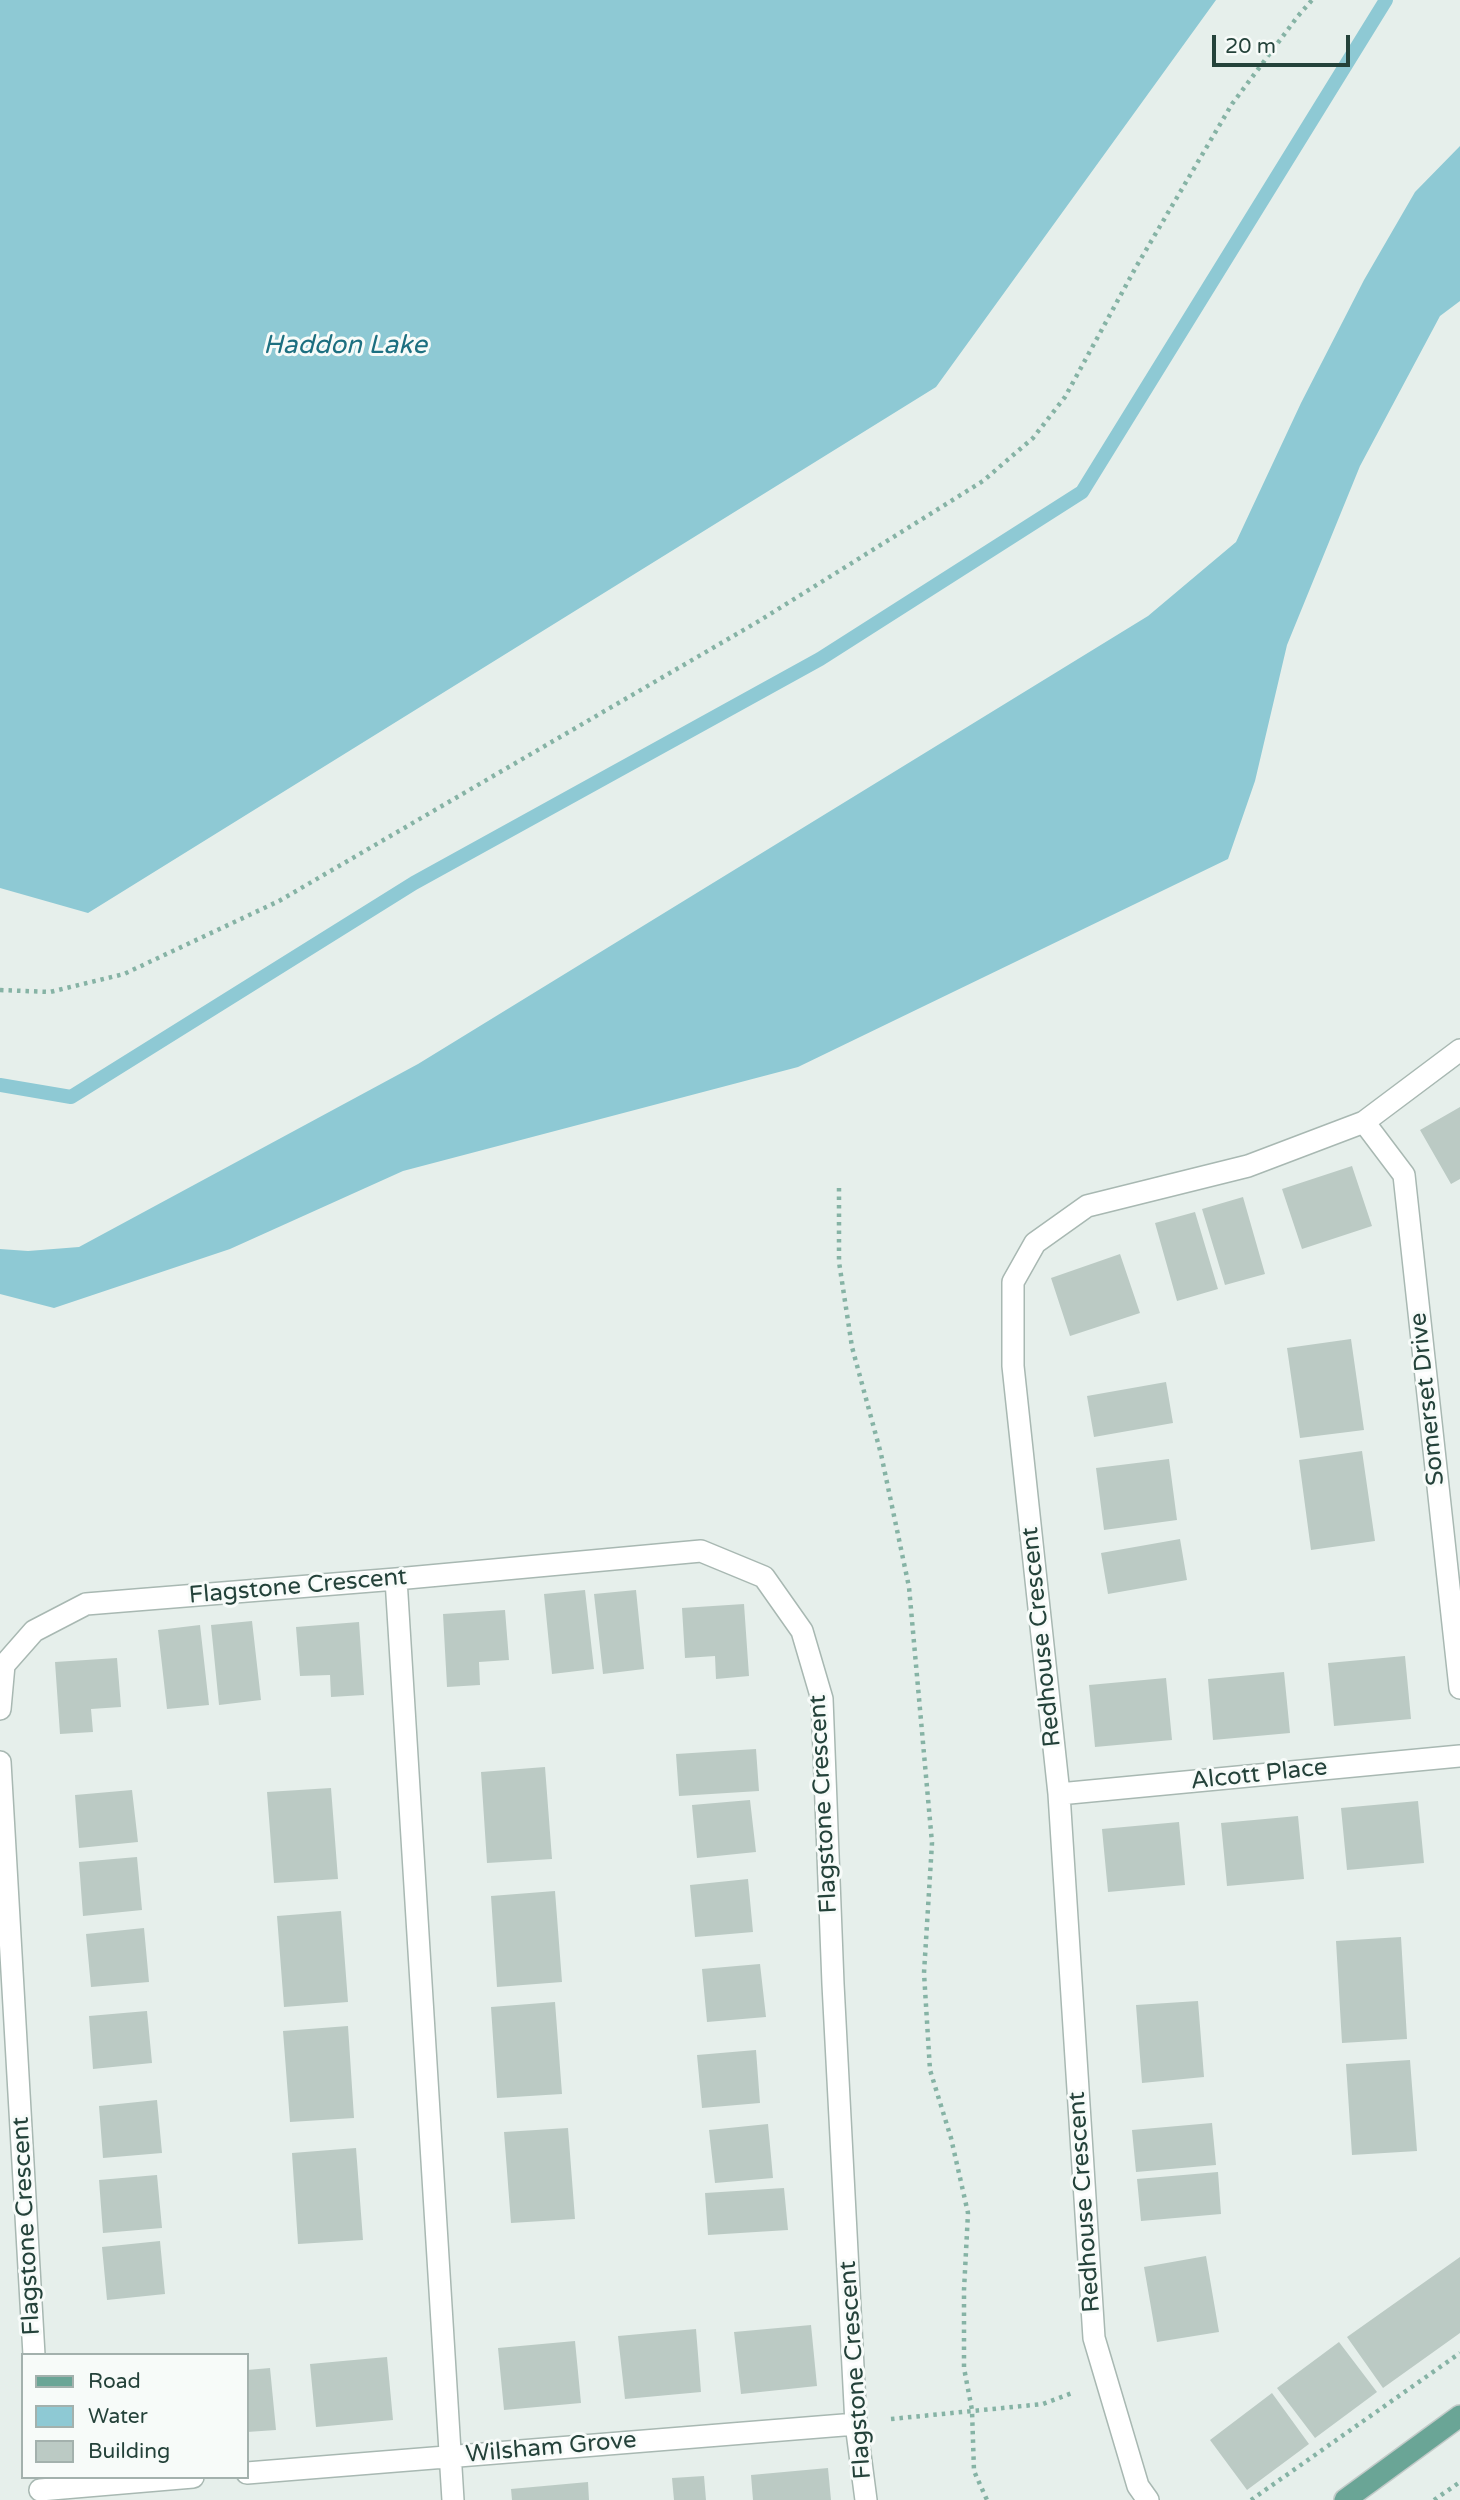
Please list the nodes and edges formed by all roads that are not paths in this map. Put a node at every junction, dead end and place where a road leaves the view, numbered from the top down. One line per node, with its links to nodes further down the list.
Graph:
1 (1460, 1050): 2 (street, Redhouse Crescent)
2 (1364, 1122): 4 (street, Somerset Drive); 8 (street, Redhouse Crescent)
3 (396, 1579): 5 (street, Flagstone Crescent); 11 (street, Flagstone Crescent); 12 (street)
4 (1460, 1688)
5 (0, 1709)
6 (1460, 1756): 8 (street, Alcott Place)
7 (0, 1762): 9 (street, Flagstone Crescent)
8 (1059, 1794): 18 (street, Redhouse Crescent)
9 (34, 2353)
10 (1460, 2416): 19 (main road)
11 (856, 2424): 12 (street, Wilsham Grove); 17 (street, Flagstone Crescent)
12 (450, 2456): 13 (street, Wilsham Grove); 16 (street)
13 (248, 2473)
14 (168, 2479): 15 (street)
15 (40, 2489)
16 (453, 2500)
17 (866, 2500)
18 (1148, 2500)
19 (1345, 2500)

